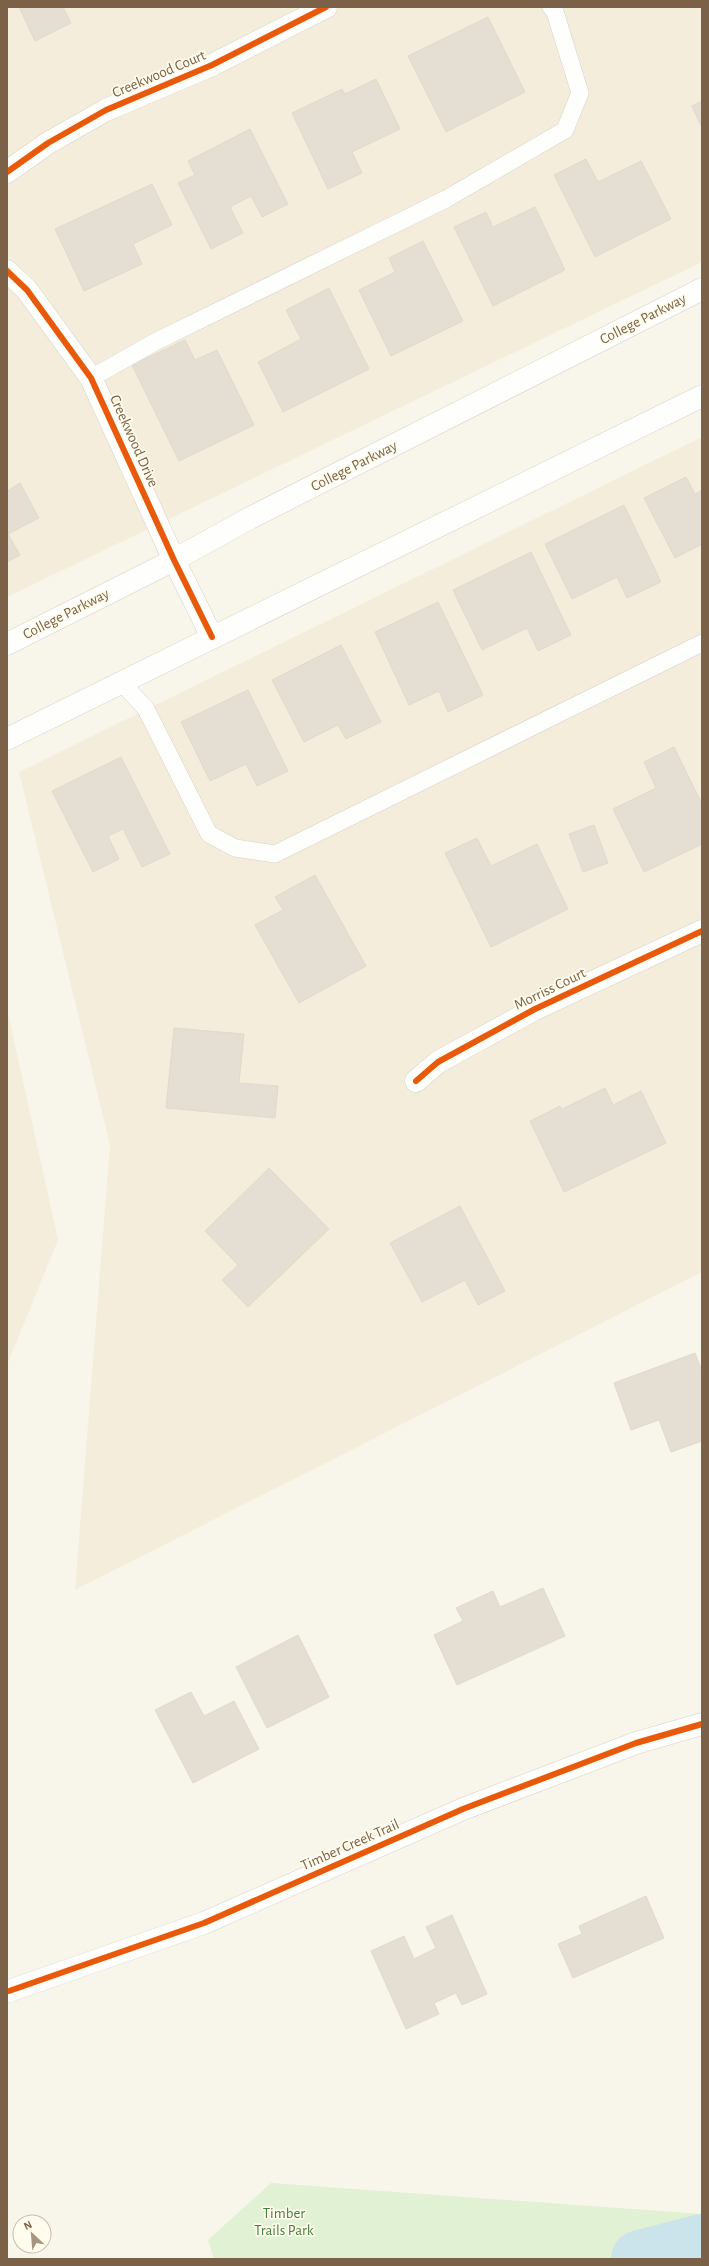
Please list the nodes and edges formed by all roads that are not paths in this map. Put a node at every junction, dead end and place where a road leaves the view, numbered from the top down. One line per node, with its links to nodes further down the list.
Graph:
1 (326, 7): 3 (street, Creekwood Court)
2 (551, 7): 6 (lane)
3 (7, 172)
4 (7, 271): 6 (street, Creekwood Drive)
5 (702, 290): 8 (street, College Parkway)
6 (91, 378): 8 (street, Creekwood Drive)
7 (702, 396): 9 (street)
8 (174, 560): 9 (street, Creekwood Drive); 11 (street, College Parkway)
9 (212, 638): 12 (street)
10 (702, 642): 12 (lane)
11 (7, 644)
12 (121, 682): 13 (street)
13 (7, 739)
14 (702, 931): 15 (street, Morriss Court)
15 (416, 1082)
16 (702, 1724): 17 (street, Timber Creek Trail)
17 (9, 1991)

